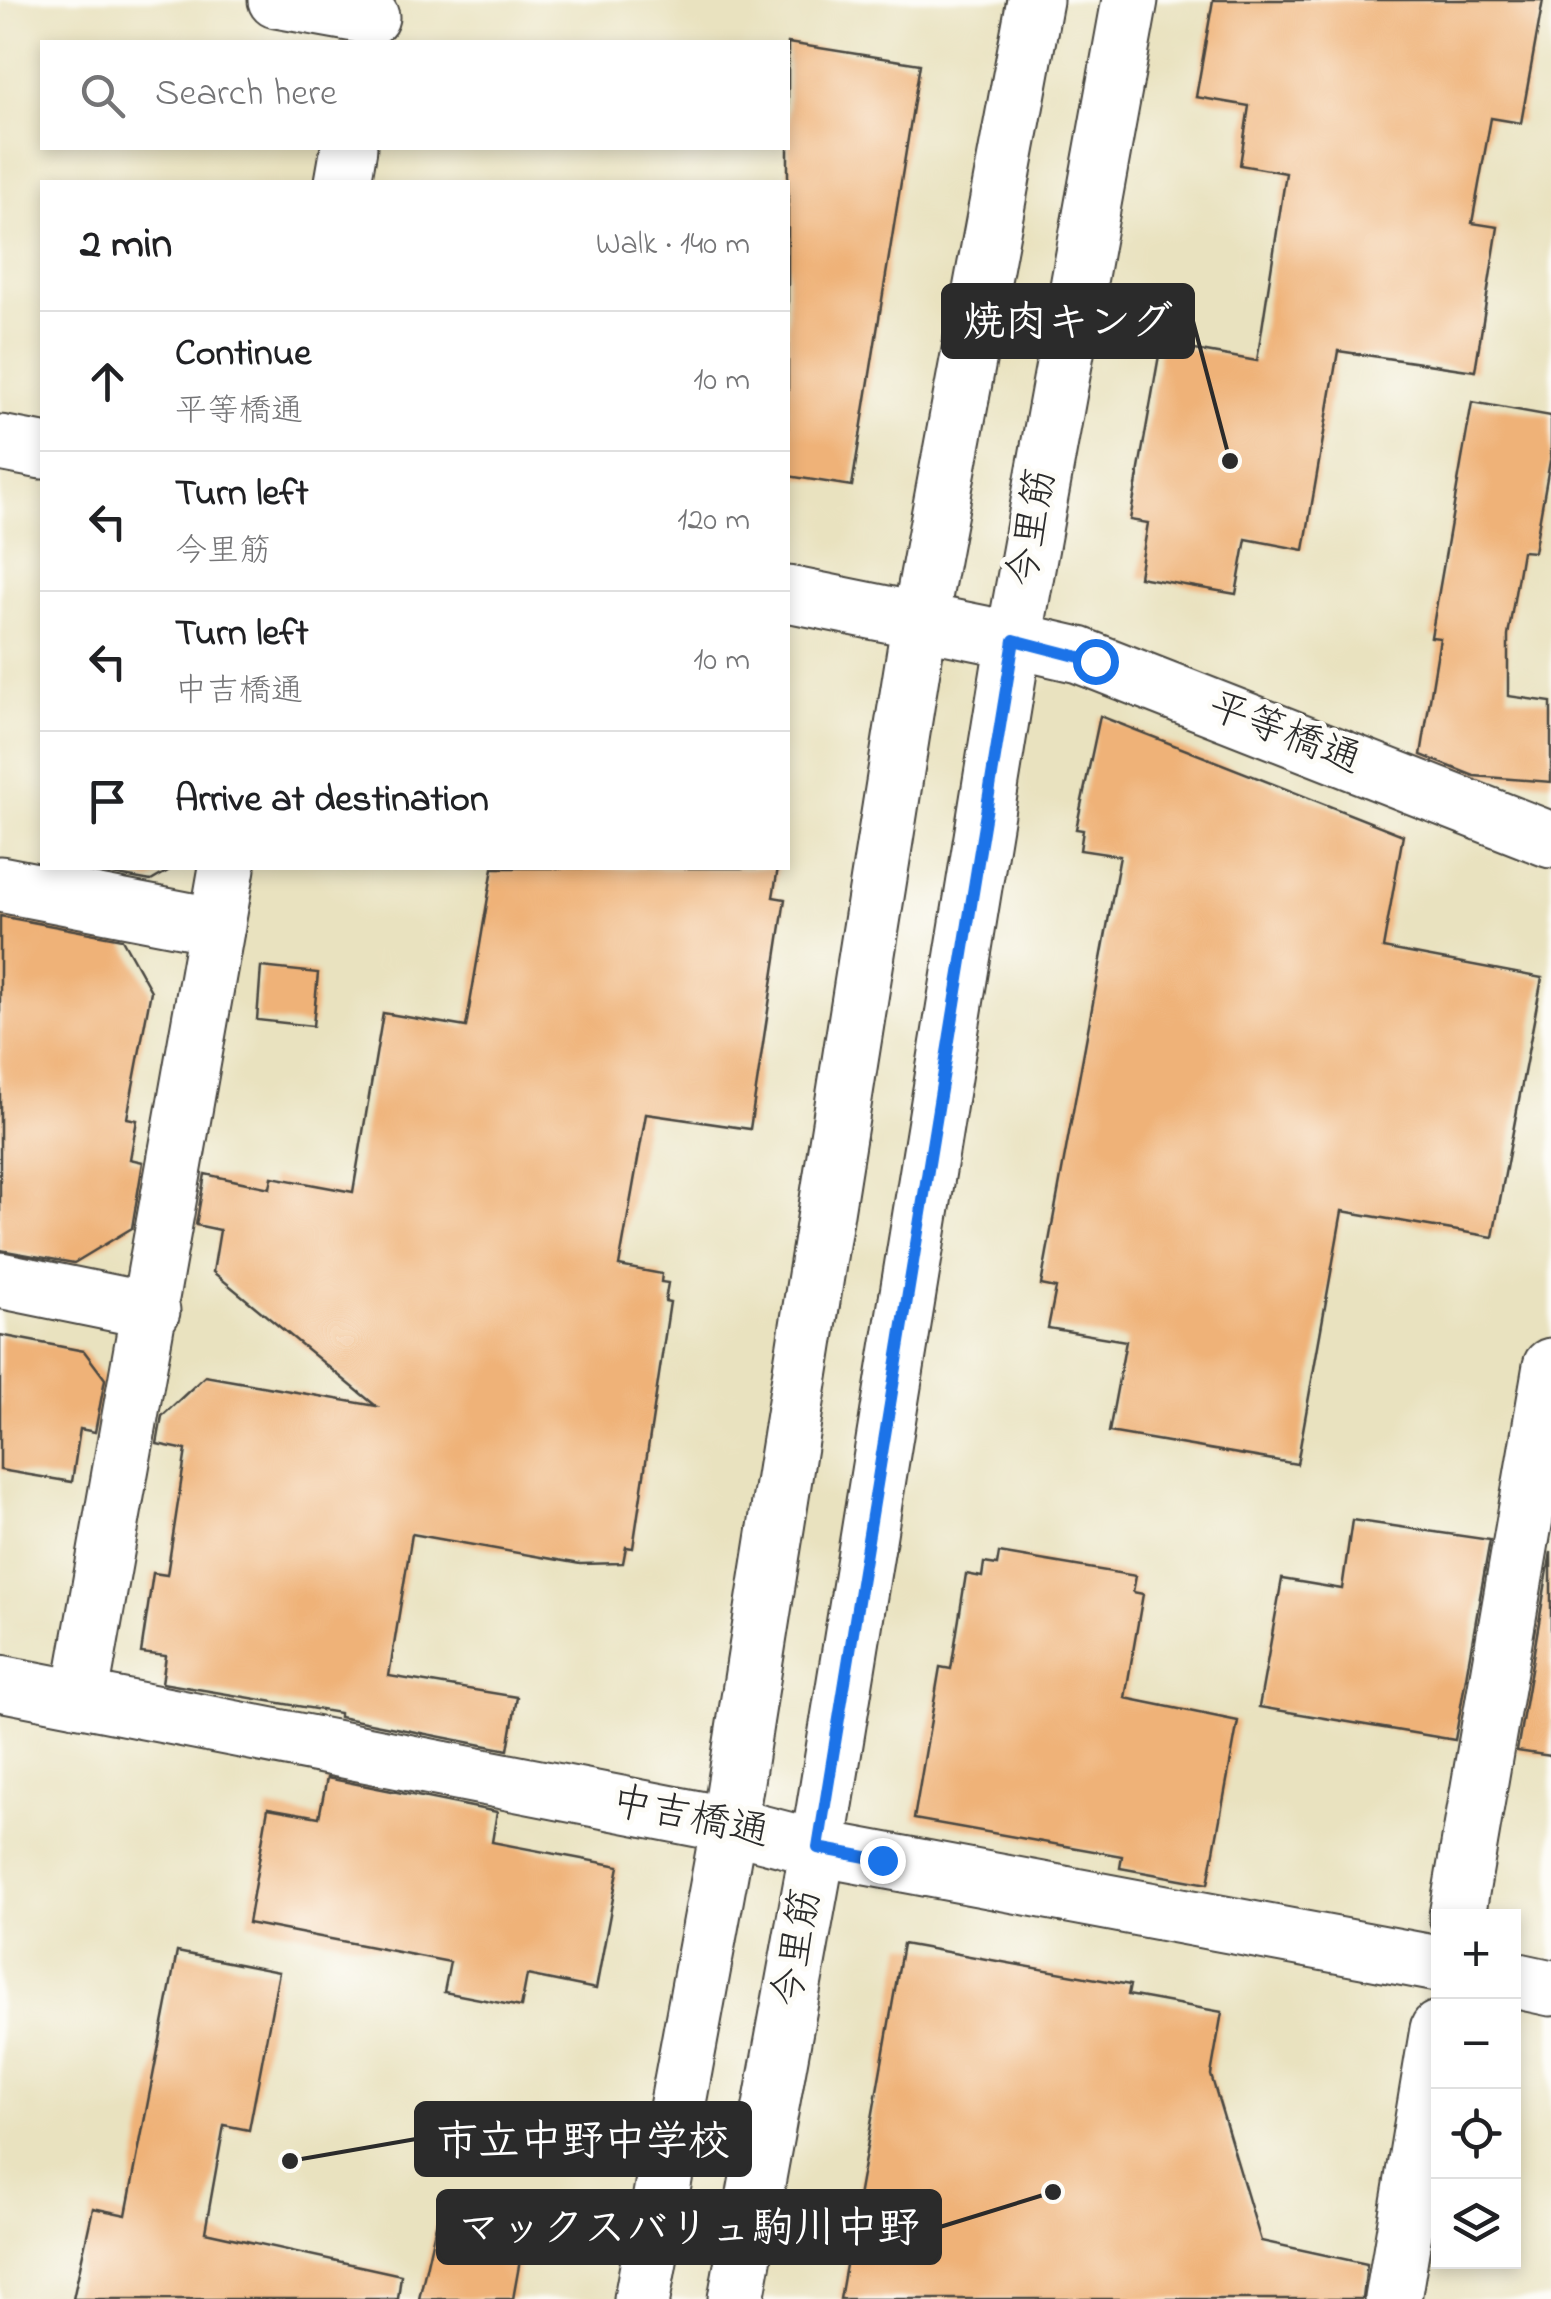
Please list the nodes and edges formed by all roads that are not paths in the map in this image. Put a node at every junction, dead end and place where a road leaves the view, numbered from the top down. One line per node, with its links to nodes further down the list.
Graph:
1 (276, 0): 4 (street)
2 (1035, 0): 10 (street)
3 (1130, 0): 11 (street, 今里筋)
4 (370, 20)
5 (349, 150): 6 (street)
6 (343, 180)
7 (0, 442): 8 (street)
8 (40, 451)
9 (790, 594): 10 (street)
10 (920, 620): 11 (street, 平等橋通); 21 (street)
11 (1014, 640): 12 (street, 平等橋通); 22 (street, 今里筋)
12 (1551, 840)
13 (227, 870): 15 (street)
14 (0, 884): 15 (street)
15 (217, 926): 17 (street)
16 (0, 1280): 17 (street)
17 (152, 1310): 20 (street)
18 (1551, 1366): 23 (street)
19 (0, 1682): 20 (street, 中吉橋通)
20 (80, 1699): 21 (street, 中吉橋通)
21 (729, 1825): 22 (street, 中吉橋通); 28 (street)
22 (818, 1848): 24 (street, 中吉橋通); 29 (street, 今里筋)
23 (1458, 1909)
24 (1431, 1963)
25 (1521, 1982): 26 (street)
26 (1551, 1988)
27 (1431, 2071): 30 (street)
28 (642, 2299)
29 (736, 2299)
30 (1393, 2299)

